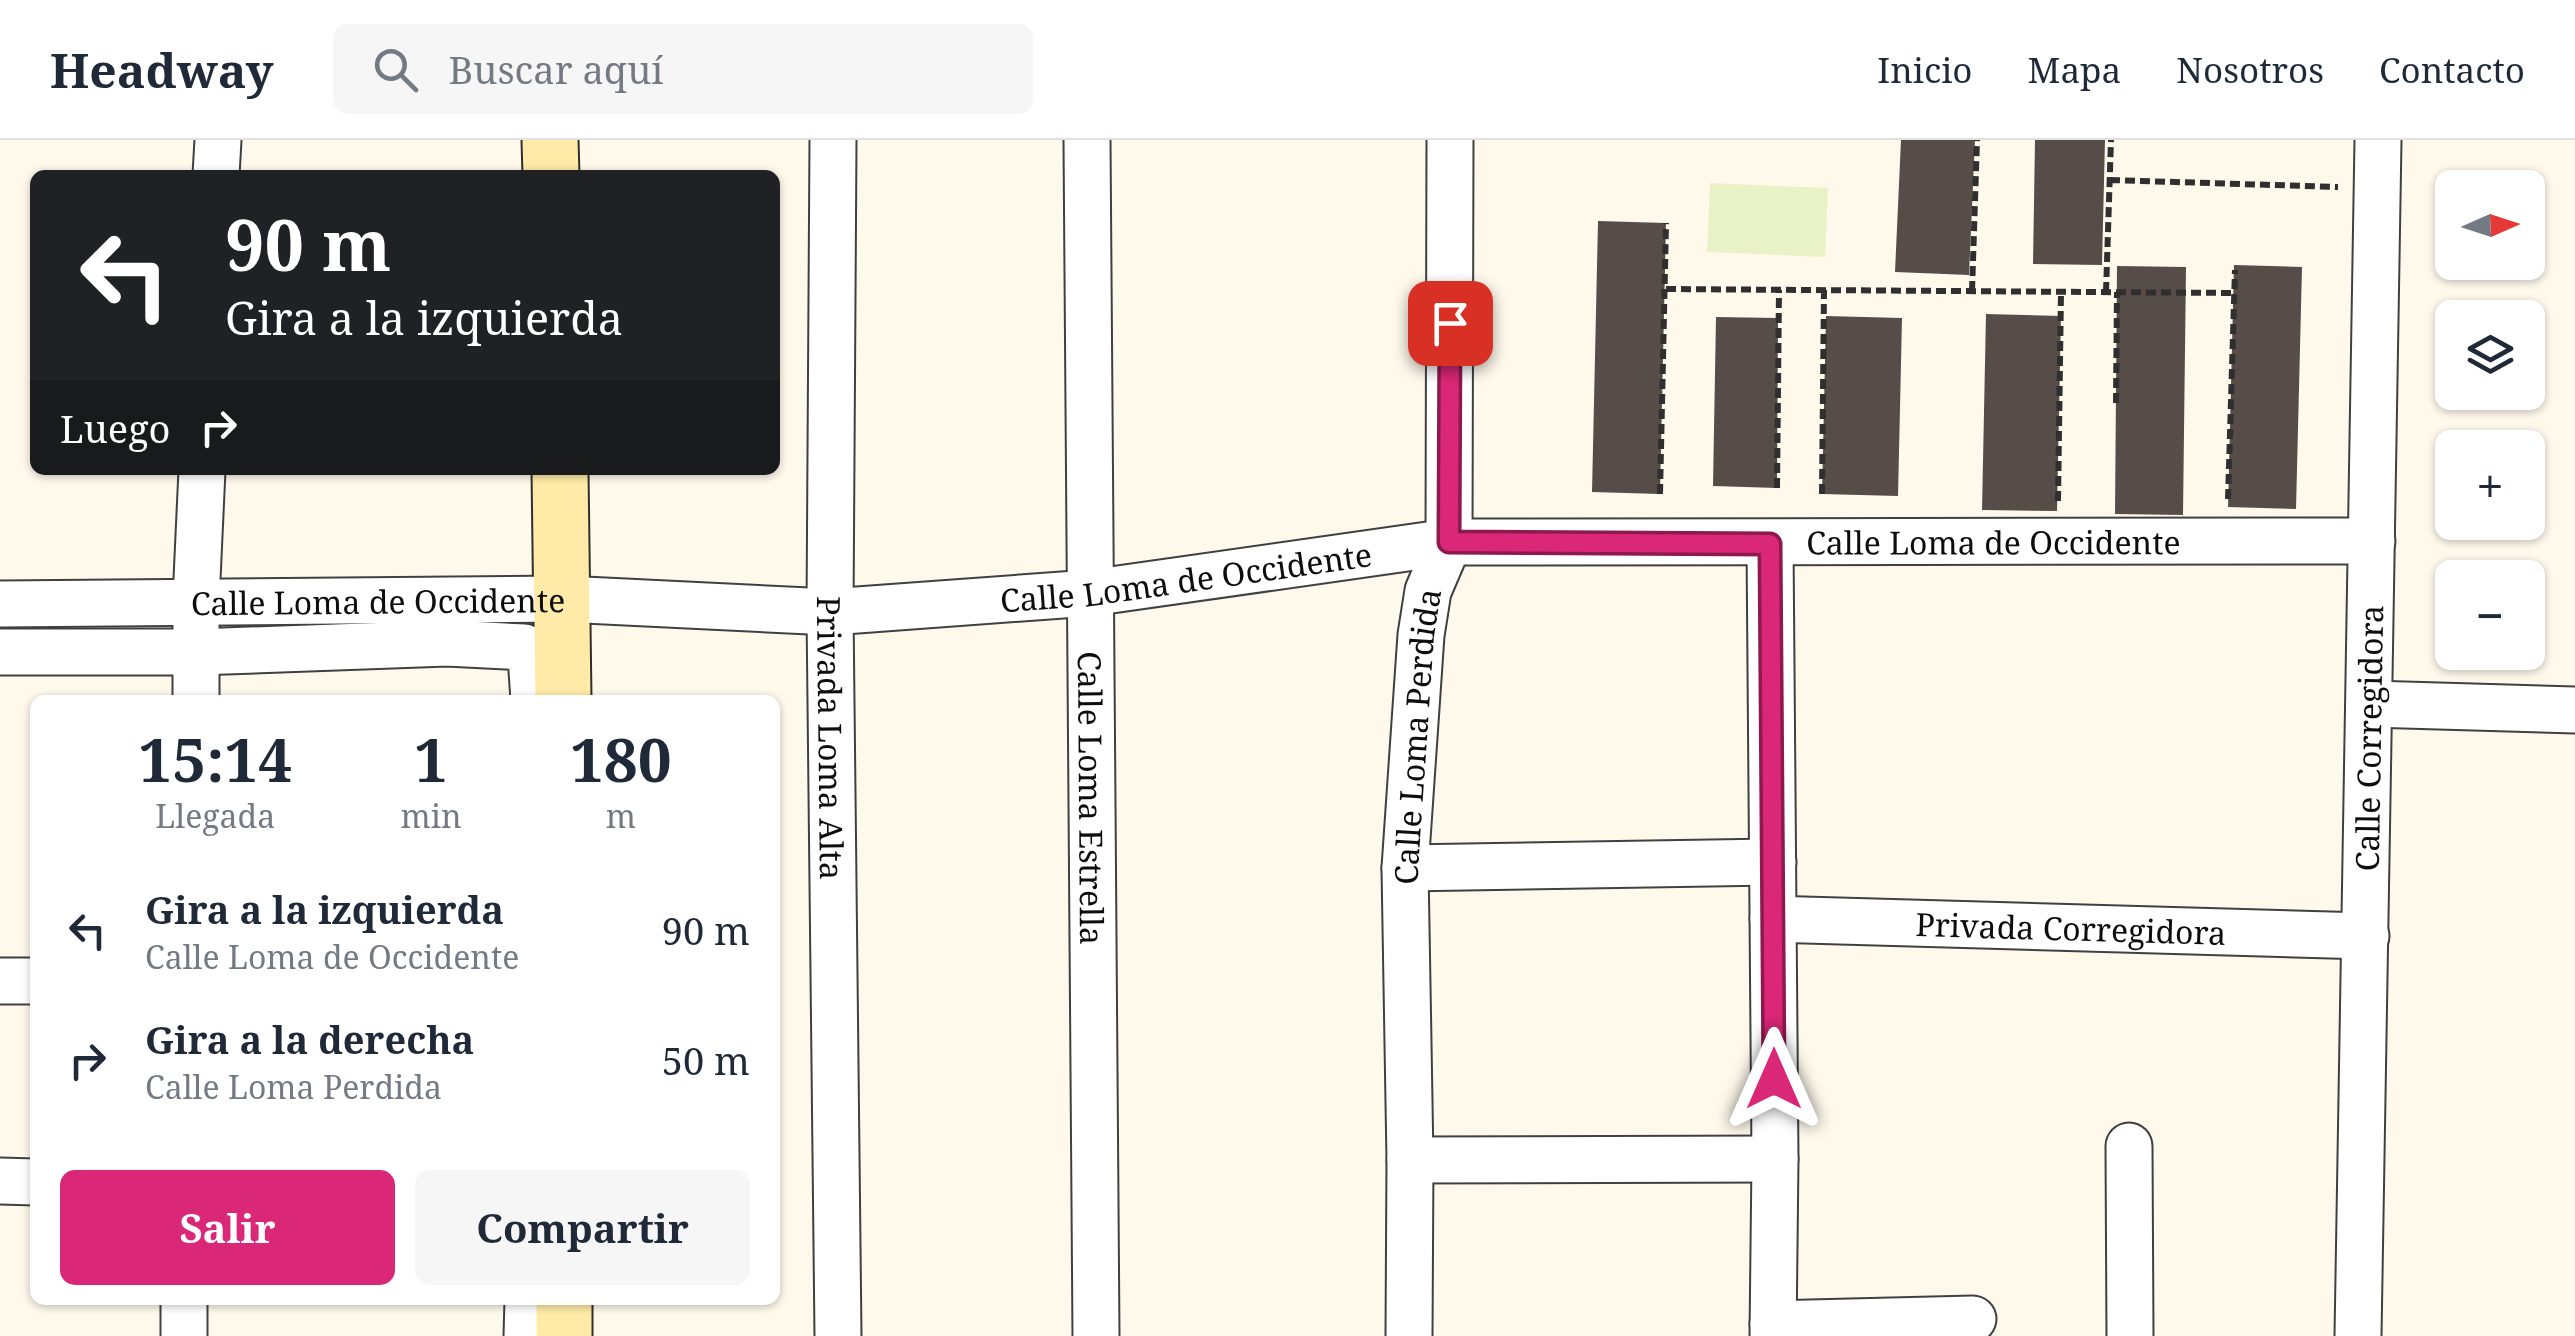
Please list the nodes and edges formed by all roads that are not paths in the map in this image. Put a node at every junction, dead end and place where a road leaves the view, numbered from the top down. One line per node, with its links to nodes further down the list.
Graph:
1 (218, 140): 7 (street)
2 (550, 140): 8 (street)
3 (833, 140): 18 (street, Privada Loma Alta)
4 (1088, 140): 14 (street, Calle Loma Estrella)
5 (1450, 140): 12 (street, Calle Loma Perdida)
6 (2378, 140): 11 (street, Calle Corregidora)
7 (216, 170)
8 (550, 170)
9 (202, 475): 16 (street)
10 (560, 475): 15 (street)
11 (2372, 541): 13 (street, Calle Loma de Occidente); 24 (street, Calle Corregidora)
12 (1449, 542): 13 (street, Calle Loma de Occidente); 14 (street, Calle Loma de Occidente); 27 (street, Calle Loma Perdida)
13 (1770, 544): 26 (street)
14 (1090, 593): 18 (street, Calle Loma de Occidente); 46 (street, Calle Loma Estrella)
15 (564, 600): 16 (street, Calle Loma de Occidente); 18 (street, Calle Loma de Occidente); 23 (street)
16 (196, 601): 17 (street, Calle Loma de Occidente); 20 (street)
17 (0, 604)
18 (830, 612): 45 (street, Privada Loma Alta)
19 (0, 652): 20 (street)
20 (198, 652): 21 (street); 22 (street)
21 (196, 695)
22 (534, 695)
23 (562, 695)
24 (2370, 704): 25 (street); 29 (street, Calle Corregidora)
25 (2575, 710)
26 (1773, 862): 27 (street); 28 (street)
27 (1405, 868): 34 (street, Calle Loma Perdida)
28 (1773, 920): 29 (street, Privada Corregidora); 33 (street)
29 (2366, 936): 49 (street, Calle Corregidora)
30 (0, 981): 31 (street)
31 (30, 981)
32 (2128, 1146): 48 (street)
33 (1775, 1159): 34 (street); 41 (street)
34 (1410, 1160): 47 (street, Calle Loma Perdida)
35 (0, 1182): 36 (street)
36 (30, 1182)
37 (184, 1305): 42 (street)
38 (528, 1305): 43 (street)
39 (564, 1305): 44 (street)
40 (1973, 1319): 41 (street)
41 (1773, 1330)
42 (184, 1336)
43 (528, 1336)
44 (564, 1336)
45 (838, 1336)
46 (1096, 1336)
47 (1409, 1336)
48 (2130, 1336)
49 (2358, 1336)

